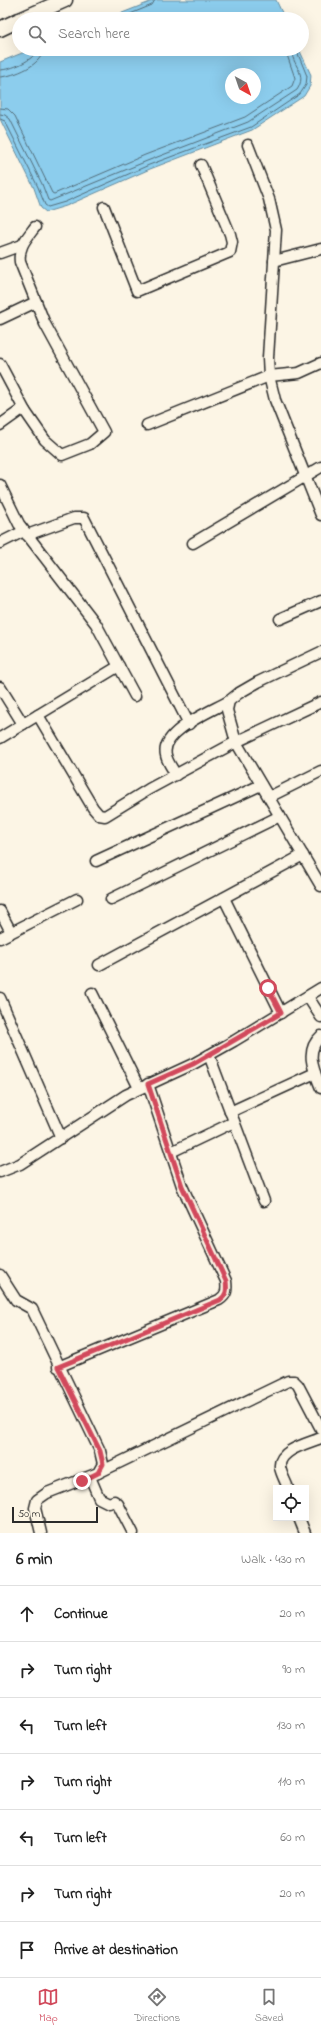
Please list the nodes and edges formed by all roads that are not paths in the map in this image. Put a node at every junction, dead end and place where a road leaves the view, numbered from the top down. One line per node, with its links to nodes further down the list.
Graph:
1 (65, 0): 2 (main road)
2 (38, 12)
3 (12, 23): 4 (main road)
4 (0, 29)
5 (248, 145): 12 (street)
6 (201, 165): 7 (street)
7 (104, 207)
8 (35, 227): 9 (street)
9 (22, 245): 11 (street); 13 (street)
10 (321, 249): 12 (street)
11 (0, 253)
12 (274, 261): 17 (street)
13 (36, 302): 14 (street); 18 (street)
14 (0, 319)
15 (321, 363): 17 (street)
16 (0, 364): 18 (street)
17 (268, 376): 20 (street); 22 (street)
18 (25, 411): 19 (street)
19 (0, 425)
20 (147, 425)
21 (321, 467): 22 (street)
22 (305, 476): 24 (street); 27 (street)
23 (0, 485): 25 (street)
24 (321, 515)
25 (25, 533): 26 (street); 31 (street); 38 (street)
26 (0, 543)
27 (193, 543)
28 (321, 601): 29 (street)
29 (280, 619)
30 (321, 652): 34 (street)
31 (119, 666): 33 (street); 36 (street)
32 (0, 687): 37 (street)
33 (135, 696)
34 (229, 701): 38 (street); 40 (street)
35 (321, 702): 40 (street)
36 (38, 715): 37 (street); 42 (street)
37 (23, 724): 39 (street)
38 (189, 724): 42 (street)
39 (0, 738)
40 (236, 742): 42 (street); 43 (street)
41 (321, 771): 44 (street)
42 (176, 775)
43 (261, 784): 44 (street); 47 (street)
44 (269, 797): 45 (street)
45 (280, 816): 46 (street); 51 (street)
46 (303, 855): 48 (street); 49 (street)
47 (96, 861)
48 (321, 886)
49 (224, 898): 55 (street); 60 (street)
50 (77, 899): 53 (street)
51 (111, 899)
52 (0, 911): 53 (street)
53 (11, 932): 54 (street)
54 (0, 938)
55 (99, 965)
56 (321, 988): 58 (street)
57 (92, 993): 65 (street)
58 (308, 997): 60 (street); 61 (street)
59 (0, 998): 68 (street)
60 (281, 1013): 63 (street)
61 (321, 1018)
62 (321, 1036): 64 (street)
63 (209, 1055): 65 (street); 67 (street)
64 (315, 1073): 66 (street); 67 (street)
65 (144, 1086): 68 (street); 69 (street)
66 (321, 1088)
67 (232, 1117): 69 (street); 71 (street)
68 (61, 1138): 70 (street)
69 (171, 1152): 73 (street)
70 (0, 1172)
71 (264, 1201)
72 (0, 1275): 73 (street)
73 (58, 1367): 76 (street)
74 (321, 1429): 76 (street)
75 (321, 1438): 77 (street)
76 (94, 1475): 79 (street); 80 (street)
77 (287, 1485)
78 (300, 1521): 81 (street)
79 (41, 1533)
80 (133, 1533)
81 (305, 1533)

